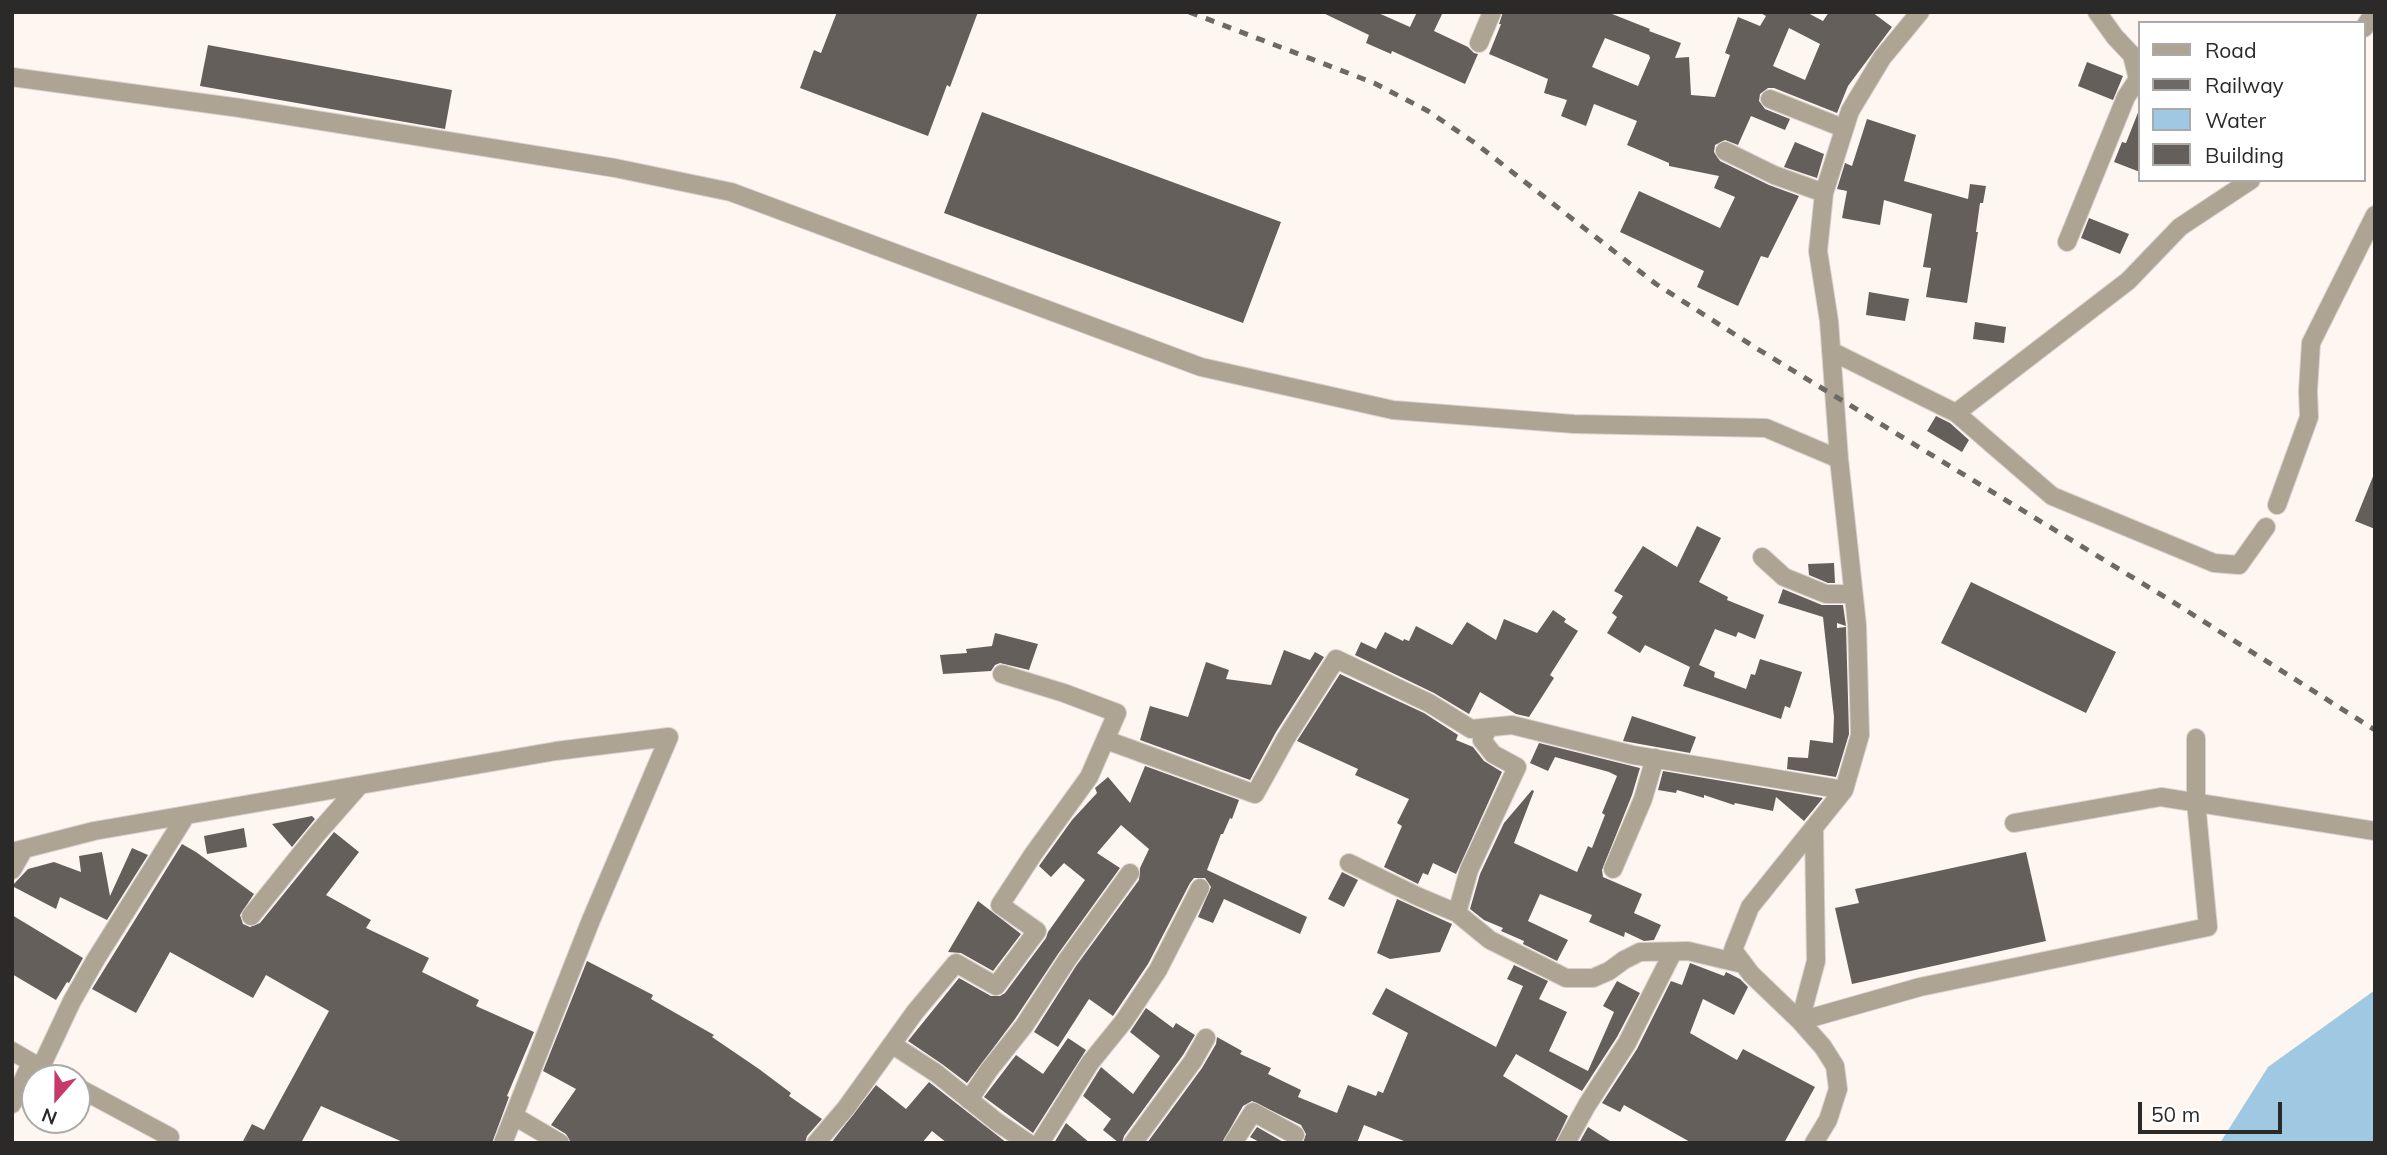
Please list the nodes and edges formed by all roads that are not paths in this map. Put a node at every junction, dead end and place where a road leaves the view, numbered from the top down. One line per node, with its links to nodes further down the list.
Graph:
1 (1492, 12): 4 (street)
2 (1920, 12): 9 (street)
3 (2097, 12): 5 (street)
4 (1479, 43)
5 (2138, 76)
6 (12, 77): 17 (street)
7 (2138, 80): 14 (street)
8 (1770, 99): 9 (street)
9 (1843, 128): 12 (street)
10 (1725, 151): 12 (street)
11 (2248, 182): 16 (street)
12 (1824, 192): 15 (street)
13 (2375, 215): 18 (street)
14 (2067, 242)
15 (1831, 351): 16 (street); 17 (street)
16 (1956, 413): 19 (street)
17 (1839, 459): 21 (street)
18 (2277, 505)
19 (2266, 527)
20 (1762, 557): 21 (street)
21 (1853, 594): 28 (street)
22 (1002, 674): 25 (street)
23 (1489, 727): 25 (street); 26 (street); 40 (street)
24 (2196, 738): 29 (street)
25 (1106, 740): 46 (street)
26 (1655, 758): 28 (street); 36 (street)
27 (360, 785): 30 (street); 41 (street); 52 (street)
28 (1844, 790): 32 (street)
29 (2196, 802): 31 (street); 33 (street); 44 (street)
30 (185, 817): 34 (street); 49 (street)
31 (2014, 823)
32 (1814, 830): 43 (street); 44 (street)
33 (2375, 831)
34 (18, 850): 37 (street)
35 (1349, 863): 40 (street)
36 (1613, 869)
37 (12, 870)
38 (1130, 873): 51 (street)
39 (1200, 888): 59 (street)
40 (1457, 913): 42 (street)
41 (251, 916)
42 (1674, 951): 43 (street); 62 (street)
43 (1744, 964): 44 (street)
44 (1800, 1021): 63 (street)
45 (1206, 1038): 60 (street)
46 (893, 1045): 51 (street); 57 (street)
47 (12, 1051): 48 (street)
48 (33, 1064)
49 (37, 1064)
50 (91, 1095): 54 (street)
51 (969, 1100): 58 (street)
52 (514, 1116): 55 (street); 56 (street)
53 (1295, 1135): 61 (street)
54 (170, 1137)
55 (503, 1143)
56 (560, 1143)
57 (816, 1143)
58 (1028, 1143)
59 (1040, 1143)
60 (1133, 1143)
61 (1233, 1143)
62 (1566, 1143)
63 (1814, 1143)

